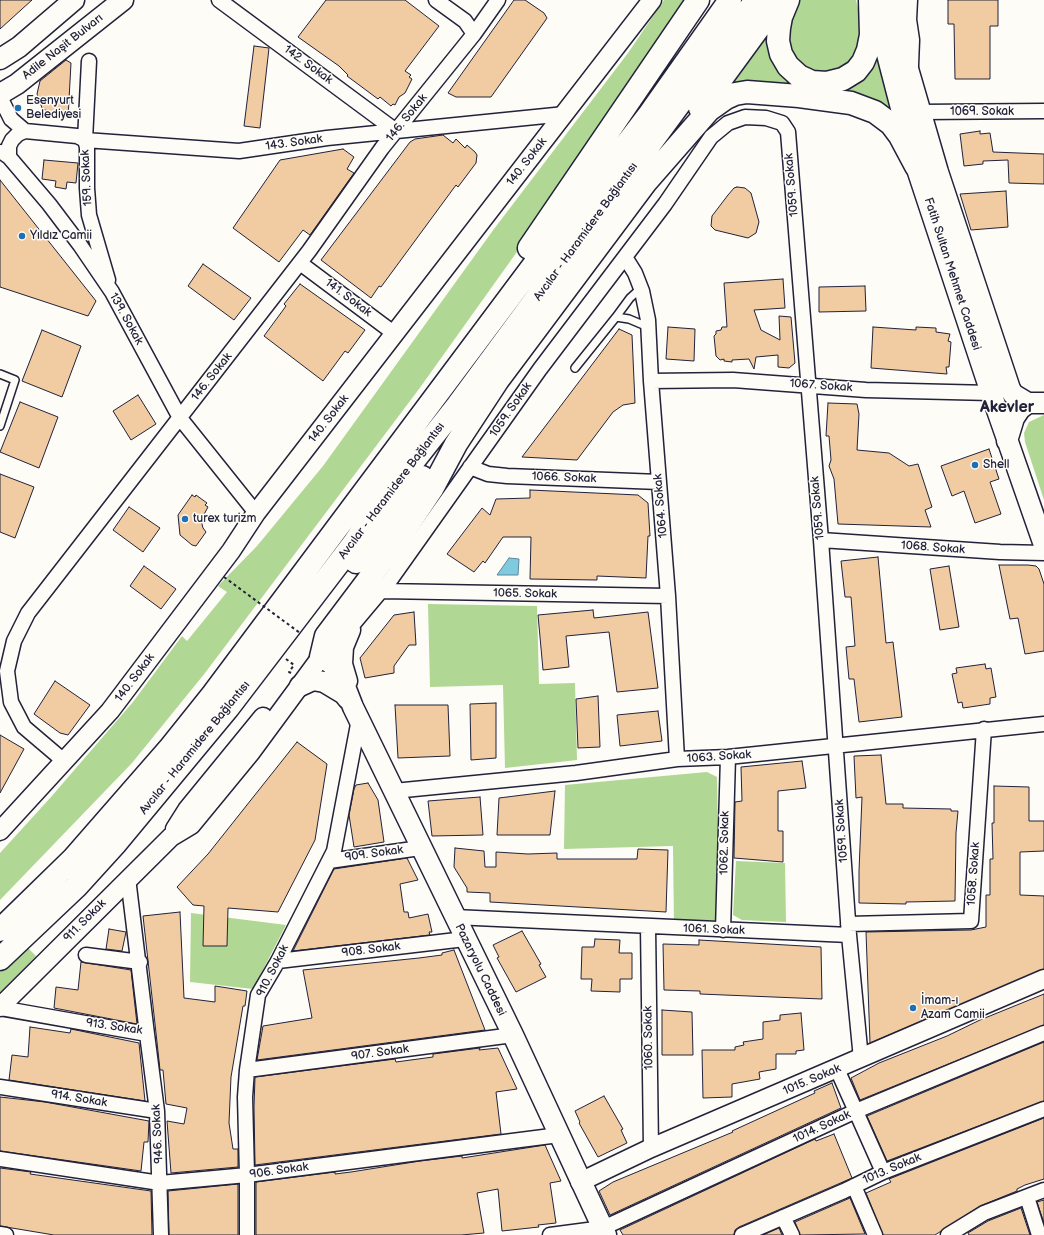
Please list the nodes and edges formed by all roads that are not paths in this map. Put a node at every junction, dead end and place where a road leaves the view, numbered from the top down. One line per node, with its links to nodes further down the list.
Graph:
1 (74, 0): 17 (main road)
2 (123, 0): 20 (main road, Adile Naşit Bulvarı)
3 (219, 0): 25 (street, 142. Sokak)
4 (436, 0): 16 (street)
5 (498, 0): 16 (street, 146. Sokak)
6 (698, 0): 46 (highway)
7 (756, 0): 58 (highway, Avcılar - Haramidere Bağlantısı)
8 (779, 0): 29 (highway)
9 (788, 0): 10 (highway)
10 (870, 0)
11 (873, 0): 28 (main road, Fatih Sultan Mehmet Caddesi)
12 (888, 0): 19 (main road, Fatih Sultan Mehmet Caddesi)
13 (906, 0): 19 (highway)
14 (645, 2): 23 (street, 140. Sokak)
15 (728, 3): 46 (highway, Avcılar - Haramidere Bağlantısı)
16 (474, 34): 25 (street, 146. Sokak)
17 (0, 59)
18 (89, 61): 26 (street, 159. Sokak)
19 (907, 64): 21 (main road, Fatih Sultan Mehmet Caddesi)
20 (1, 93): 24 (street)
21 (921, 112): 22 (street, 1069. Sokak); 45 (main road, Fatih Sultan Mehmet Caddesi)
22 (1044, 112)
23 (565, 114): 25 (street, 143. Sokak); 38 (street, 140. Sokak)
24 (25, 131): 26 (street, 143. Sokak); 27 (street, 139. Sokak)
25 (396, 131): 26 (street, 143. Sokak); 33 (street, 146. Sokak)
26 (85, 140): 30 (street, 159. Sokak)
27 (5, 154): 31 (street, 139. Sokak)
28 (916, 166): 29 (highway); 44 (main road, Fatih Sultan Mehmet Caddesi)
29 (646, 182): 41 (highway)
30 (96, 235): 31 (street); 35 (street, 159. Sokak)
31 (80, 245): 35 (street, 139. Sokak)
32 (625, 257): 34 (street, 1064. Sokak); 43 (street, 1059. Sokak); 50 (street, 1059. Sokak)
33 (300, 263): 38 (street, 141. Sokak); 47 (street, 146. Sokak)
34 (641, 288): 36 (lane); 37 (street, 1064. Sokak)
35 (112, 292): 47 (street, 139. Sokak)
36 (616, 317): 37 (lane); 39 (lane)
37 (648, 327): 42 (street, 1064. Sokak)
38 (395, 334): 52 (street, 140. Sokak)
39 (575, 368)
40 (0, 374): 48 (lane)
41 (498, 380): 58 (highway); 60 (highway)
42 (651, 381): 43 (street, 1067. Sokak); 51 (street, 1064. Sokak)
43 (809, 386): 44 (street, 1067. Sokak); 53 (street, 1059. Sokak)
44 (991, 393): 49 (main road, Fatih Sultan Mehmet Caddesi)
45 (1036, 403): 49 (main road)
46 (421, 416): 77 (highway, Avcılar - Haramidere Bağlantısı)
47 (180, 418): 52 (street, 139. Sokak); 68 (street, 146. Sokak)
48 (0, 426)
49 (1007, 441): 54 (main road, Fatih Sultan Mehmet Caddesi)
50 (470, 467): 51 (street, 1066. Sokak); 56 (street, 1059. Sokak)
51 (659, 482): 57 (street, 1064. Sokak)
52 (256, 514): 68 (street, 140. Sokak)
53 (821, 540): 55 (street, 1068. Sokak); 65 (street, 1059. Sokak)
54 (1044, 545)
55 (1044, 553)
56 (382, 591): 57 (street, 1065. Sokak); 59 (street, 1059. Sokak)
57 (668, 596): 67 (street, 1064. Sokak)
58 (311, 600): 82 (highway, Avcılar - Haramidere Bağlantısı)
59 (350, 630): 60 (street, 1059. Sokak); 62 (main road)
60 (321, 657): 61 (street, 911. Sokak); 62 (main road); 71 (street, 911. Sokak)
61 (294, 679): 62 (main road); 71 (street, 911. Sokak)
62 (356, 713): 69 (main road, Pazaryolu Caddesi); 73 (street, 910. Sokak)
63 (1044, 724): 64 (street, 1063. Sokak)
64 (984, 729): 65 (street, 1063. Sokak); 79 (street, 1058. Sokak)
65 (836, 746): 66 (street, 1063. Sokak); 79 (street, 1059. Sokak)
66 (728, 757): 67 (street, 1063. Sokak); 78 (street, 1062. Sokak)
67 (677, 760): 69 (street, 1063. Sokak)
68 (64, 762): 70 (street, 140. Sokak)
69 (394, 791): 72 (main road, Pazaryolu Caddesi)
70 (1, 830)
71 (171, 836): 74 (street, 911. Sokak)
72 (420, 848): 73 (street, 909. Sokak); 75 (main road, Pazaryolu Caddesi)
73 (328, 861): 83 (street, 910. Sokak)
74 (128, 878): 84 (street, 913. Sokak); 86 (street, 911. Sokak)
75 (454, 917): 76 (street, 1061. Sokak); 80 (main road, Pazaryolu Caddesi)
76 (648, 927): 78 (street, 1061. Sokak); 98 (street, 1060. Sokak)
77 (0, 930)
78 (723, 930): 79 (street, 1061. Sokak)
79 (849, 930): 90 (street)
80 (465, 939): 83 (street, 908. Sokak); 89 (main road, Pazaryolu Caddesi)
81 (86, 955): 84 (street)
82 (0, 959)
83 (278, 961): 92 (street, 910. Sokak)
84 (140, 962): 88 (street, 913. Sokak)
85 (1044, 979): 90 (street, 1015. Sokak)
86 (0, 1007): 88 (street, 913. Sokak)
87 (1044, 1033): 96 (street, 1014. Sokak)
88 (148, 1034): 95 (street, 946. Sokak)
89 (513, 1035): 92 (street, 907. Sokak); 97 (main road, Pazaryolu Caddesi)
90 (861, 1059): 91 (street, 1015. Sokak)
91 (837, 1069): 96 (street); 98 (street, 1015. Sokak)
92 (247, 1070): 101 (street, 910. Sokak)
93 (0, 1087): 95 (street, 914. Sokak)
94 (1044, 1109): 100 (street, 1013. Sokak)
95 (157, 1111): 103 (street, 946. Sokak)
96 (856, 1111): 100 (street); 108 (street, 1014. Sokak)
97 (558, 1135): 101 (street, 906. Sokak); 102 (main road, Pazaryolu Caddesi)
98 (651, 1148): 102 (street, 1015. Sokak)
99 (0, 1159): 103 (street, 906. Sokak)
100 (883, 1172): 104 (street, 1013. Sokak)
101 (247, 1175): 103 (street, 906. Sokak); 112 (street, 910. Sokak)
102 (580, 1182): 108 (main road, Pazaryolu Caddesi)
103 (160, 1184): 111 (street, 946. Sokak)
104 (854, 1186): 107 (street, 1013. Sokak); 116 (street)
105 (1044, 1190): 106 (street)
106 (1027, 1197): 117 (street); 118 (street)
107 (783, 1217): 114 (street, 1013. Sokak); 115 (street)
108 (605, 1231): 113 (street, 1014. Sokak)
109 (0, 1234): 110 (street)
110 (6, 1235)
111 (161, 1235)
112 (247, 1235)
113 (550, 1235)
114 (742, 1235)
115 (792, 1235)
116 (875, 1235)
117 (948, 1235)
118 (1039, 1235)

